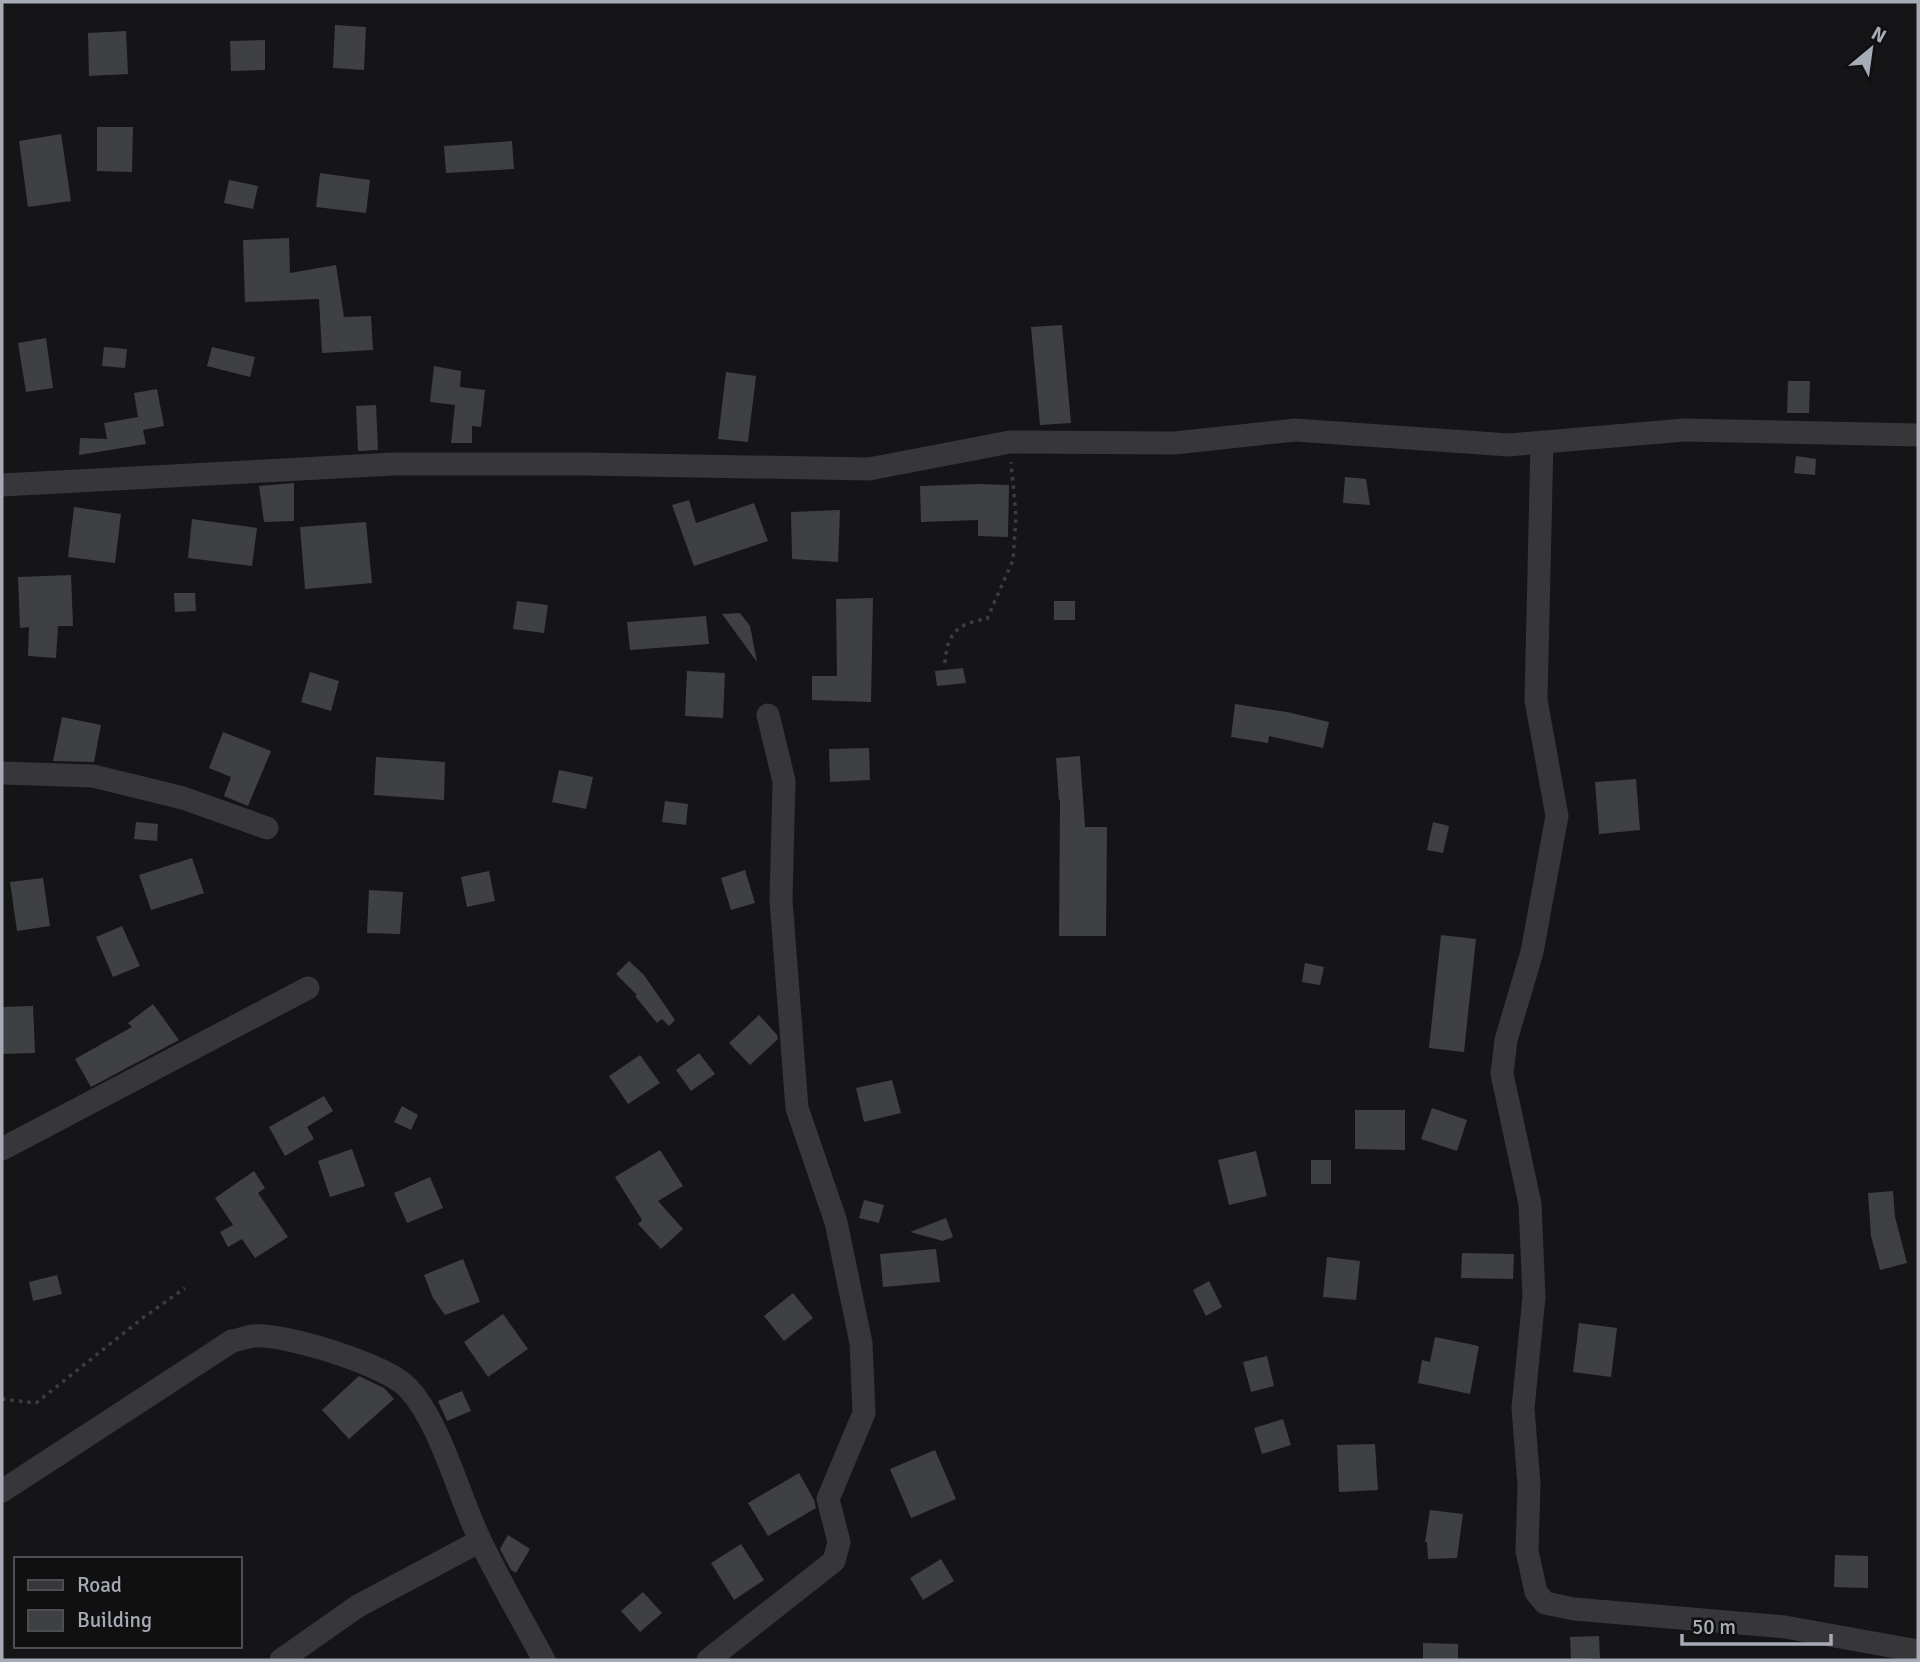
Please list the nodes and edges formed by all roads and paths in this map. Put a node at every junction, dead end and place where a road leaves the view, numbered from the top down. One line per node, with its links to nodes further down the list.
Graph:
1 (1918, 435): 3 (street)
2 (1010, 442): 3 (street); 4 (street); 5 (path)
3 (1542, 442): 15 (street)
4 (2, 485)
5 (945, 663)
6 (768, 715): 18 (street)
7 (2, 773): 8 (street)
8 (267, 828)
9 (308, 988): 10 (street)
10 (2, 1149)
11 (185, 1288): 12 (path)
12 (2, 1399)
13 (2, 1491): 14 (street)
14 (480, 1541): 16 (street); 17 (street)
15 (1918, 1651)
16 (282, 1660)
17 (544, 1660)
18 (708, 1660)

